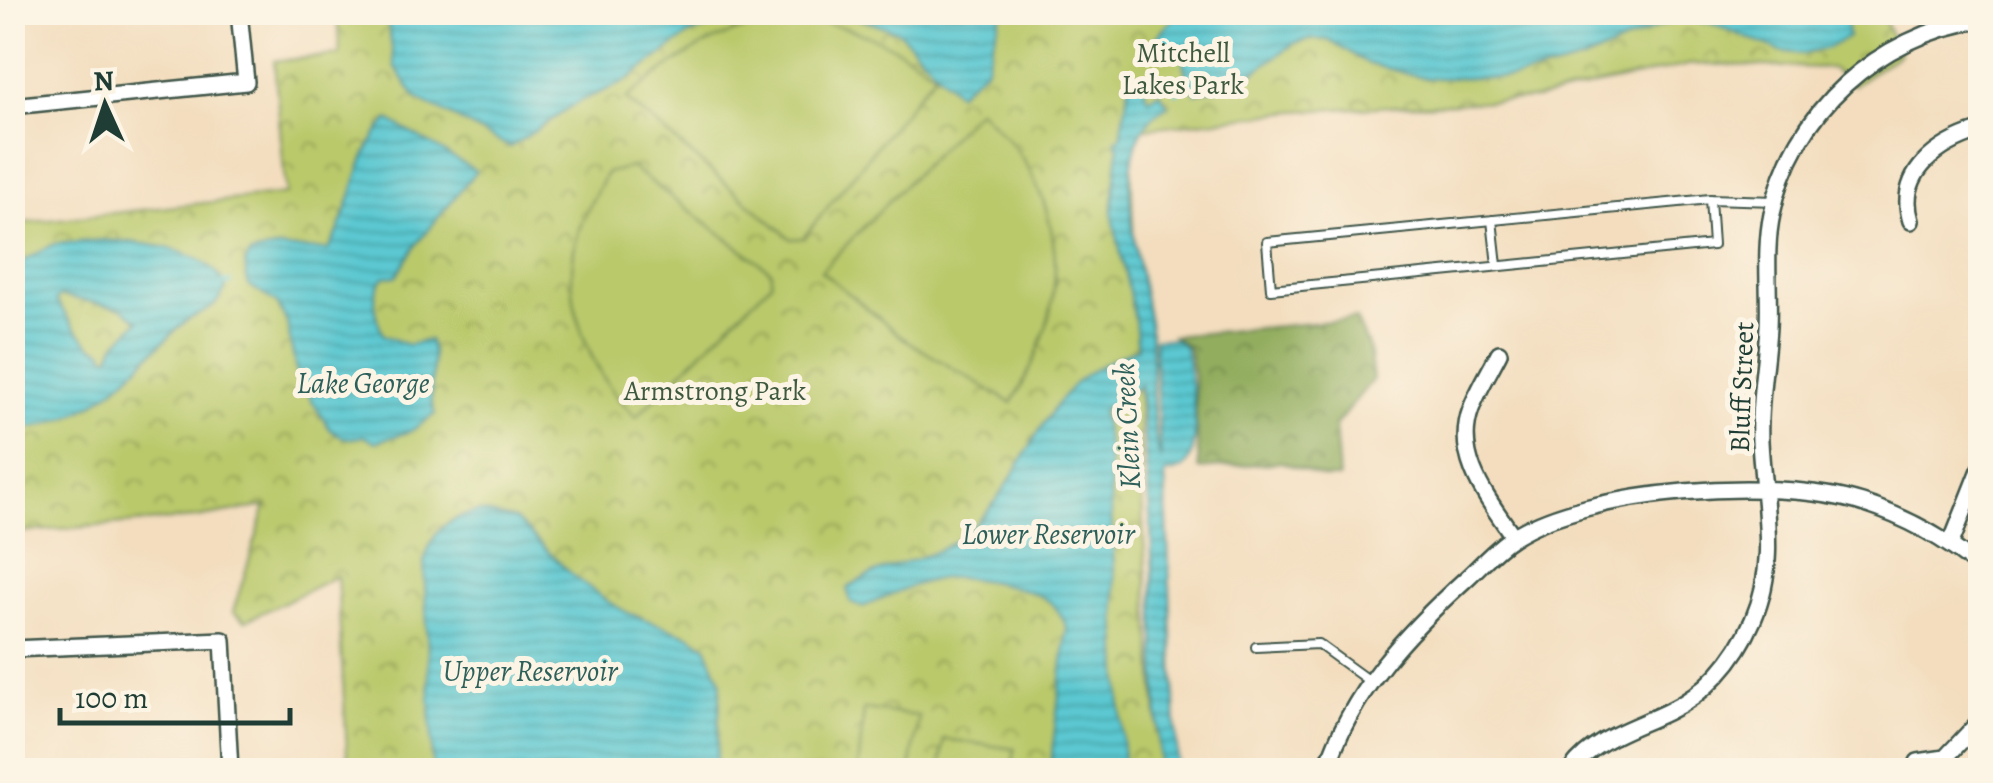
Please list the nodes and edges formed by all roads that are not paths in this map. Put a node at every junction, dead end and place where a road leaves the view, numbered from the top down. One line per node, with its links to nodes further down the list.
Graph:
1 (239, 12): 3 (street)
2 (1980, 20): 6 (street, Bluff Street)
3 (12, 106)
4 (1980, 130): 8 (street)
5 (1710, 199): 6 (lane); 7 (lane); 9 (lane)
6 (1775, 201): 12 (street, Bluff Street)
7 (1492, 220): 9 (lane); 9 (lane)
8 (1911, 221)
9 (1497, 265)
10 (1499, 353): 13 (street)
11 (1980, 470): 14 (street)
12 (1766, 488): 13 (street); 14 (street); 23 (street, Bluff Street)
13 (1513, 536): 18 (street)
14 (1952, 543): 15 (street)
15 (1980, 568)
16 (1256, 647): 18 (lane)
17 (12, 649): 21 (street)
18 (1369, 681): 22 (street)
19 (1980, 720): 20 (street)
20 (1918, 762)
21 (230, 770)
22 (1326, 770)
23 (1572, 770)

